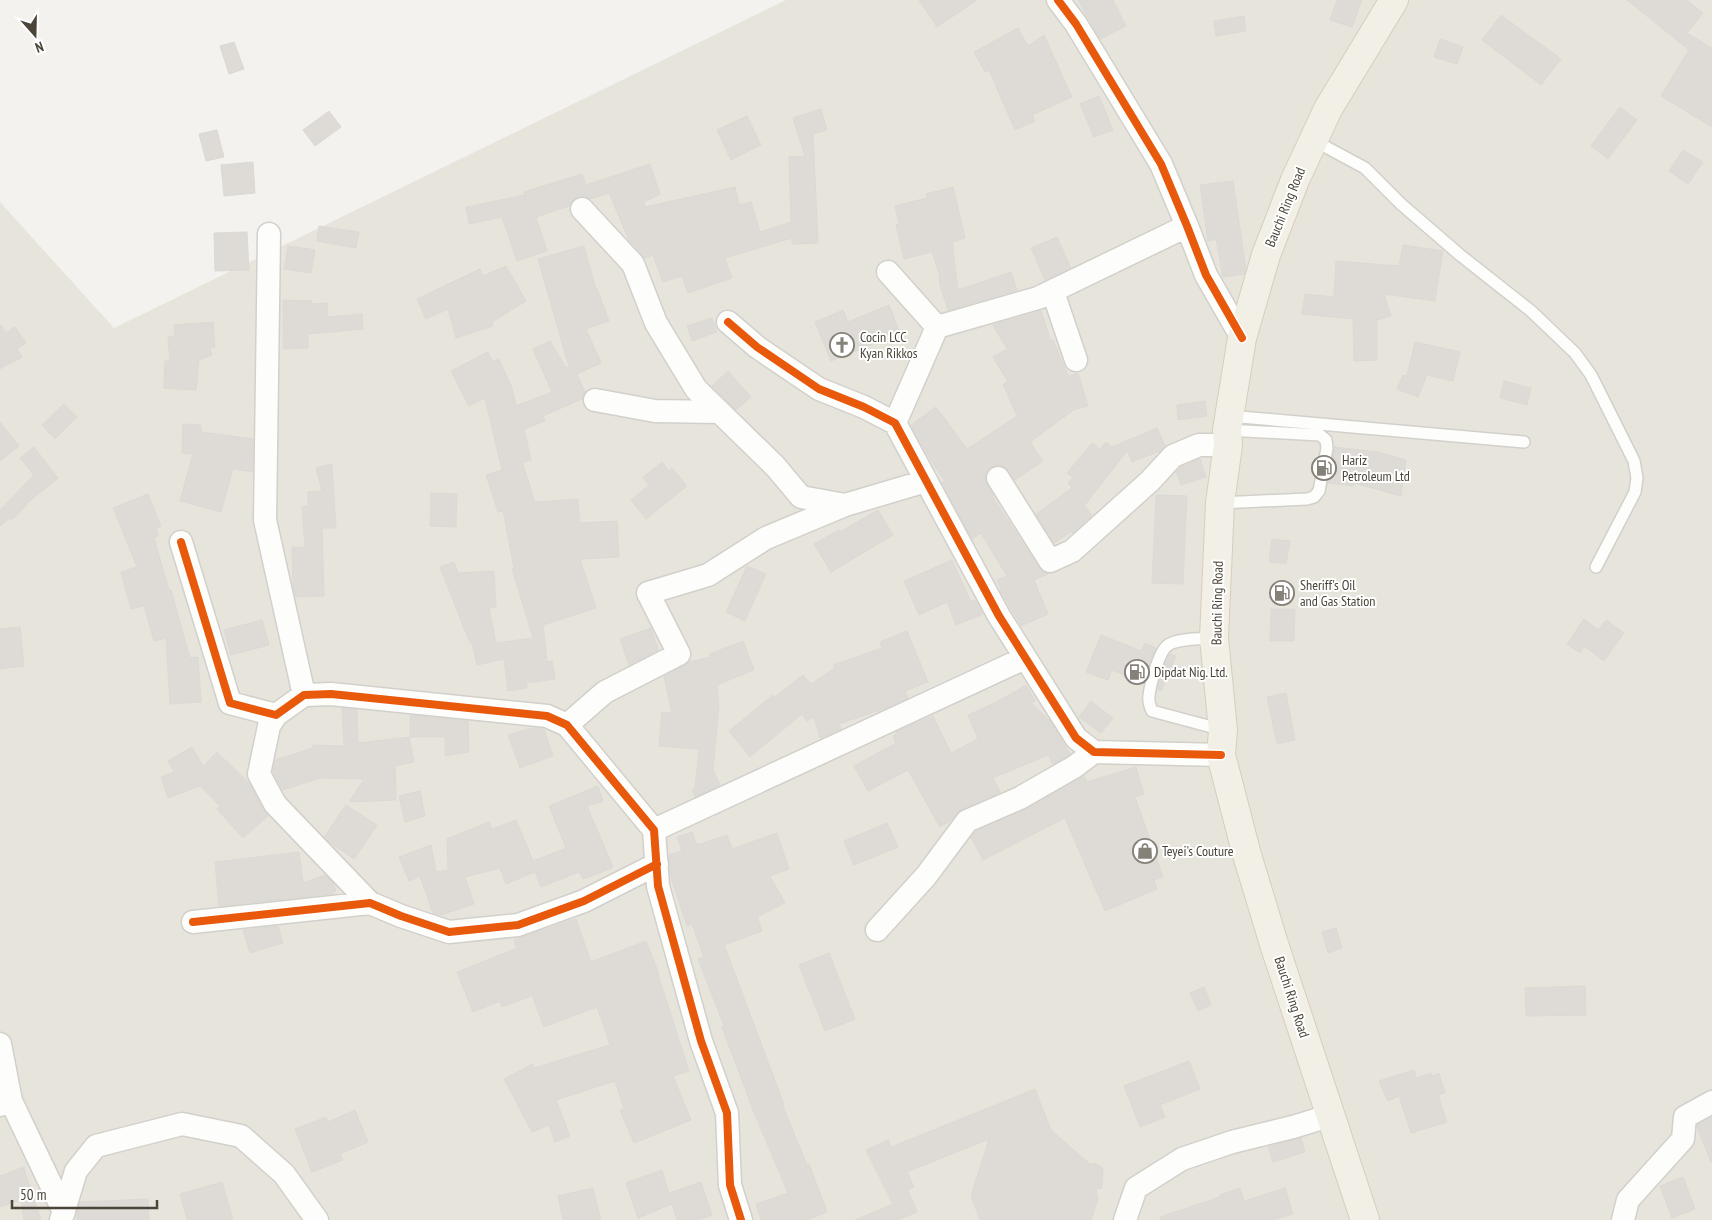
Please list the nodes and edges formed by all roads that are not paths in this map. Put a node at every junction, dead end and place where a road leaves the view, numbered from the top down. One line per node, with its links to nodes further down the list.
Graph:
1 (1058, 0): 5 (street)
2 (1392, 0): 3 (main road, Bauchi Ring Road)
3 (1313, 140): 11 (main road, Bauchi Ring Road); 23 (lane)
4 (582, 209): 14 (street)
5 (1188, 226): 8 (street); 11 (street)
6 (269, 234): 26 (street)
7 (888, 272): 10 (street)
8 (1053, 292): 10 (street); 12 (street)
9 (728, 322): 15 (street)
10 (937, 327): 15 (street)
11 (1242, 338): 16 (main road, Bauchi Ring Road)
12 (1076, 360)
13 (595, 400): 14 (street)
14 (719, 412): 21 (street)
15 (895, 422): 19 (street)
16 (1228, 430): 17 (lane); 18 (street); 20 (main road, Bauchi Ring Road); 20 (lane)
17 (1524, 442)
18 (998, 478)
19 (926, 481): 21 (street); 25 (street)
20 (1220, 503): 24 (main road, Bauchi Ring Road)
21 (845, 505): 28 (street)
22 (181, 542): 27 (street)
23 (1596, 568)
24 (1214, 638): 29 (main road, Bauchi Ring Road); 29 (lane)
25 (1025, 658): 30 (street); 31 (street)
26 (304, 694): 27 (street); 28 (street)
27 (276, 715): 33 (street)
28 (567, 725): 31 (street)
29 (1222, 742): 30 (street); 39 (main road, Bauchi Ring Road)
30 (1094, 752): 35 (street)
31 (654, 830): 32 (street)
32 (657, 864): 33 (street); 44 (street)
33 (370, 902): 34 (street)
34 (193, 922)
35 (878, 930)
36 (0, 1044): 38 (street)
37 (1712, 1102): 47 (street)
38 (6, 1103): 41 (street)
39 (1332, 1115): 45 (street); 46 (main road, Bauchi Ring Road)
40 (284, 1174): 41 (street); 42 (street); 43 (street)
41 (62, 1216)
42 (297, 1220)
43 (317, 1220)
44 (741, 1220)
45 (1125, 1220)
46 (1365, 1220)
47 (1623, 1220)

